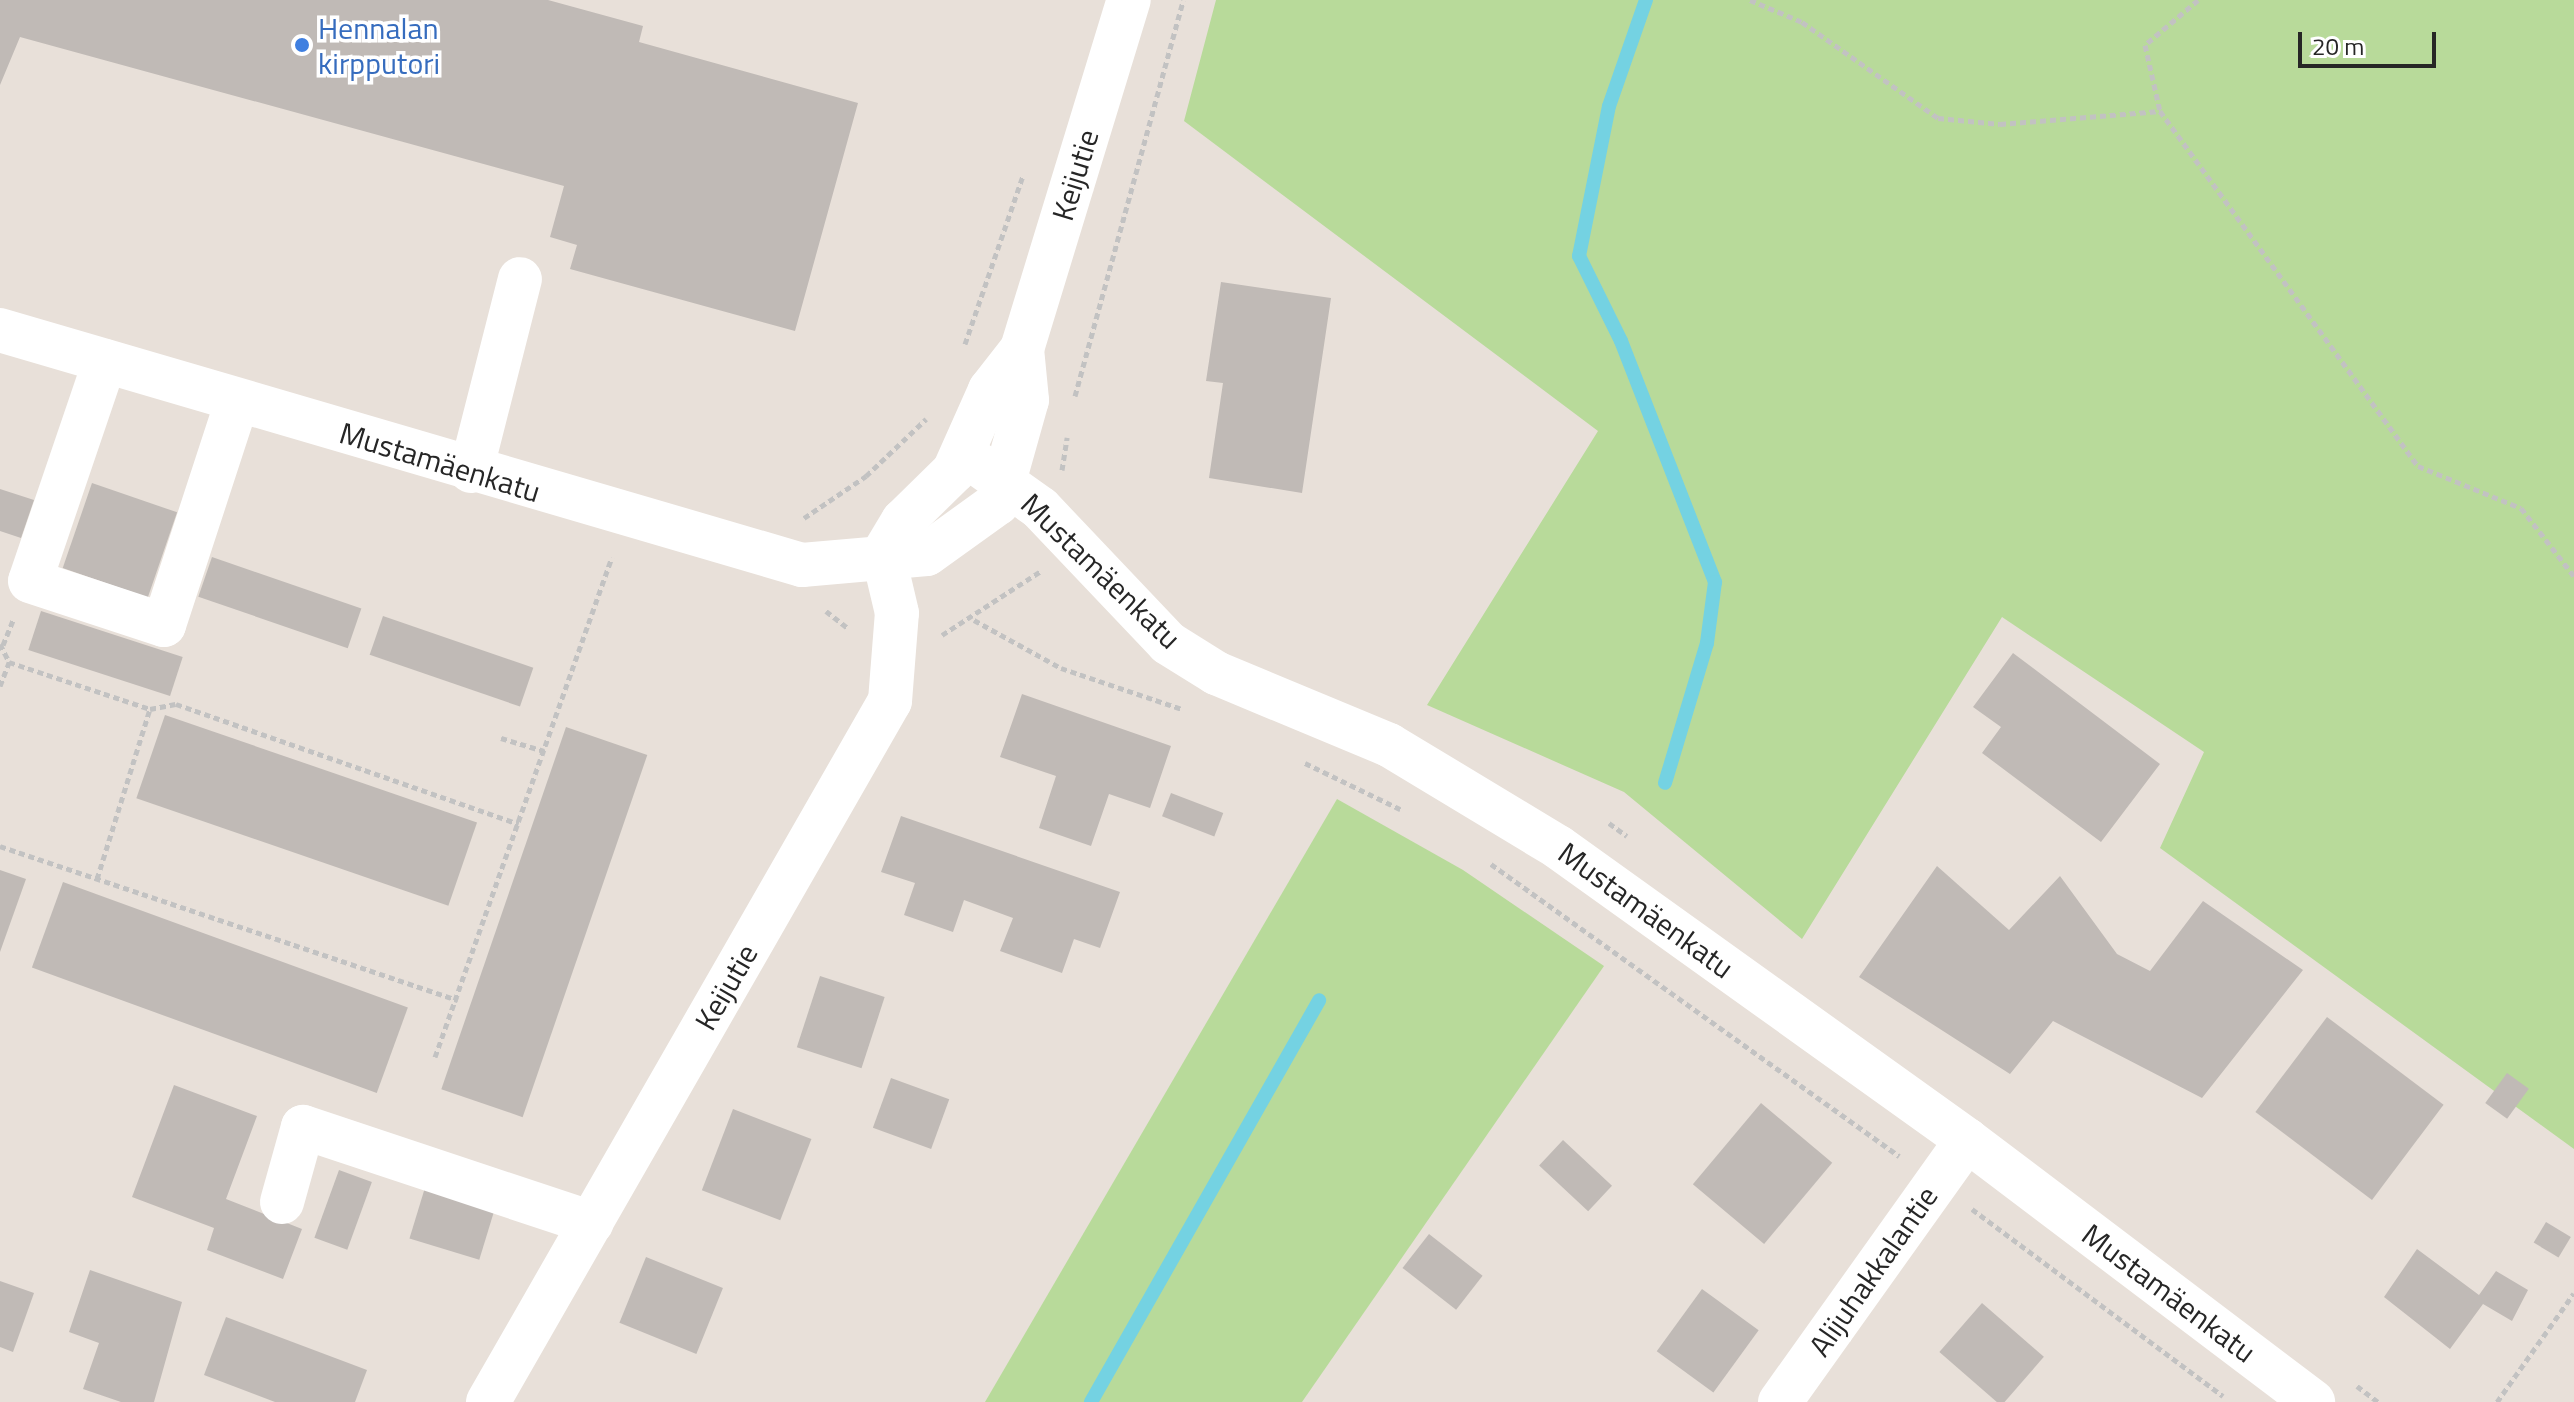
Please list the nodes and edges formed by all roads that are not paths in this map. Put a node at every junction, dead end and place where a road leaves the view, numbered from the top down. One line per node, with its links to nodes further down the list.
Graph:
1 (1129, 0): 4 (street, Keijutie)
2 (520, 279): 8 (street)
3 (0, 330): 5 (street, Mustamäenkatu)
4 (1022, 349): 7 (street, Keijutie); 9 (street, Keijutie)
5 (105, 361): 6 (street, Mustamäenkatu); 6 (street)
6 (237, 401): 8 (street, Mustamäenkatu)
7 (964, 454): 9 (street, Mustamäenkatu); 10 (street, Keijutie)
8 (471, 471): 10 (street, Mustamäenkatu)
9 (1008, 482): 10 (street, Keijutie); 11 (street, Mustamäenkatu)
10 (883, 554): 13 (street, Keijutie)
11 (1967, 1140): 15 (street, Alijuhakkalantie); 16 (street, Mustamäenkatu)
12 (282, 1202): 13 (street)
13 (591, 1223): 14 (street, Keijutie)
14 (488, 1402)
15 (1780, 1402)
16 (2313, 1402)

